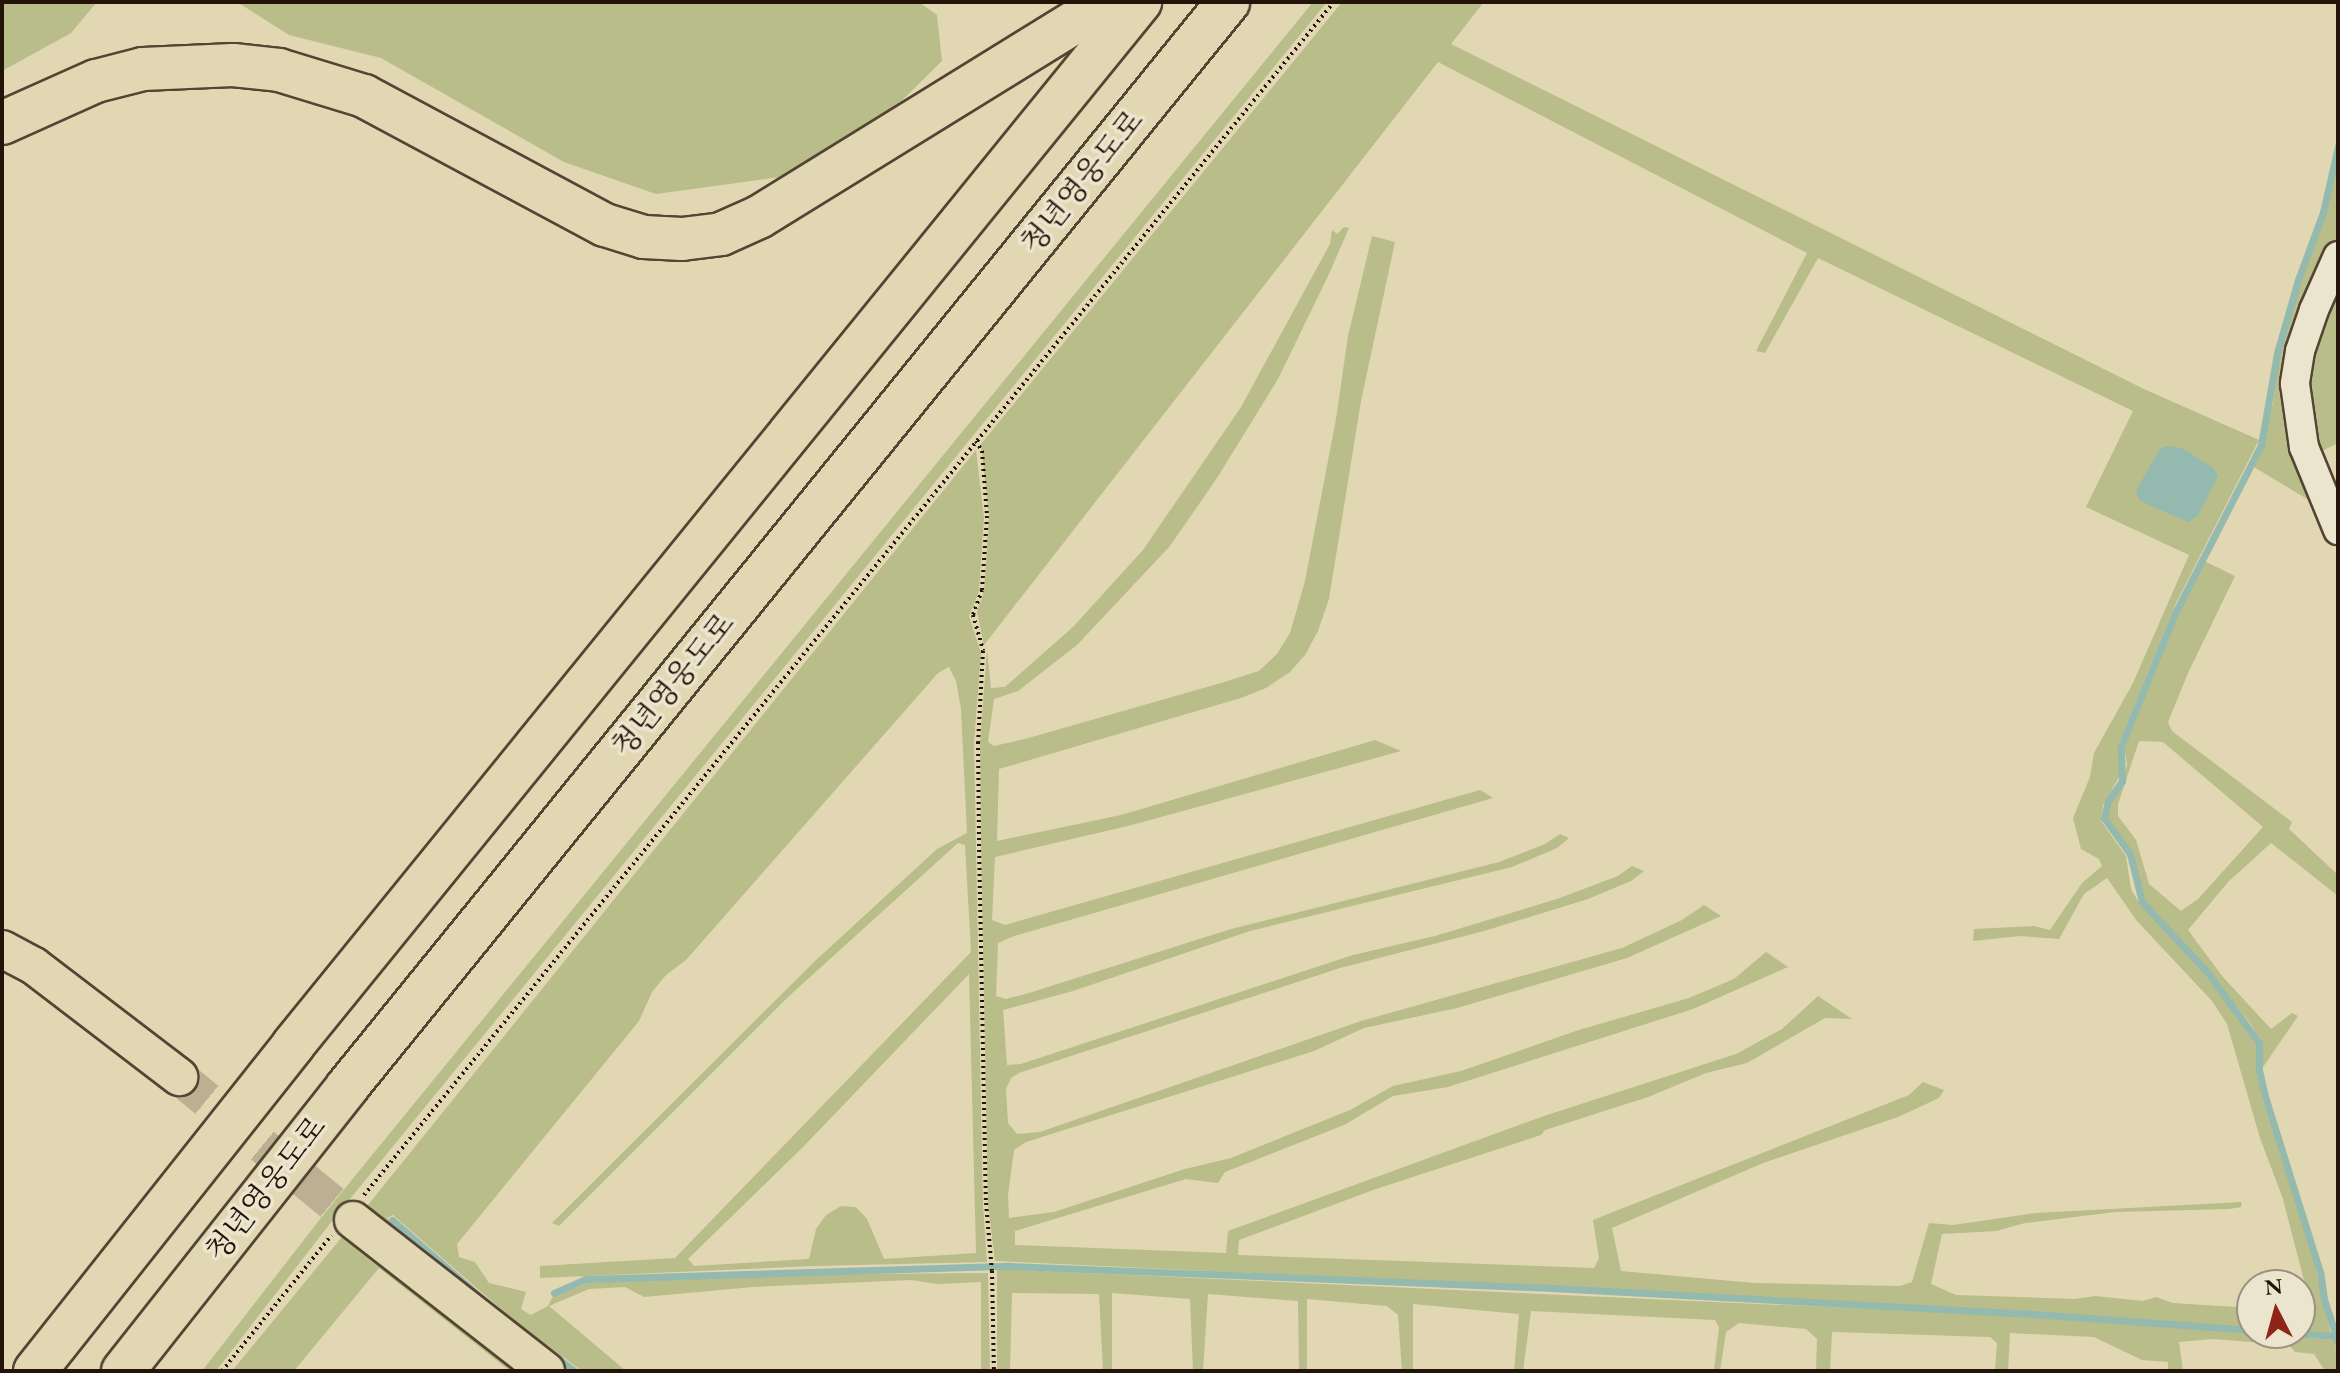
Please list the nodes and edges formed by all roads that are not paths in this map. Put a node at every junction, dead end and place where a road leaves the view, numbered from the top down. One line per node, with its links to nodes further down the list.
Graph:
1 (1107, 2): 4 (highway)
2 (1140, 2): 10 (highway)
3 (1228, 2): 11 (highway, 청년영웅도로)
4 (2, 123)
5 (2338, 256): 6 (street)
6 (2338, 530)
7 (2, 949): 8 (main road)
8 (179, 1077)
9 (350, 1216): 12 (main road)
10 (35, 1371)
11 (123, 1371)
12 (546, 1371)

